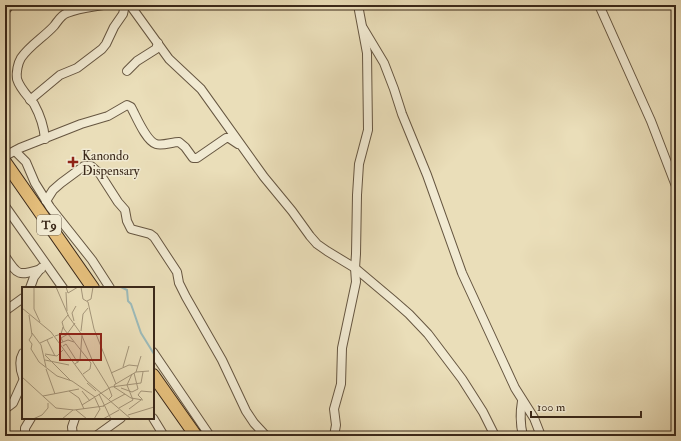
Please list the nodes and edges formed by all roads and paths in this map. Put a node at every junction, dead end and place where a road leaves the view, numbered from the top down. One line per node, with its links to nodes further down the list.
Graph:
1 (10, 5): 7 (street)
2 (102, 5): 11 (street)
3 (125, 5): 11 (street)
4 (130, 5): 9 (street)
5 (358, 5): 8 (street)
6 (599, 5): 17 (street)
7 (5, 11)
8 (363, 28): 22 (street); 34 (street)
9 (158, 42): 10 (street); 13 (street)
10 (127, 71)
11 (30, 100): 12 (street)
12 (45, 139): 13 (street); 14 (street)
13 (242, 147): 22 (street)
14 (15, 151): 15 (street); 18 (street)
15 (5, 156)
16 (5, 162): 25 (highway, T9)
17 (676, 186)
18 (46, 201): 26 (street); 46 (street)
19 (5, 206): 21 (street)
20 (5, 256): 21 (street)
21 (44, 266): 23 (street); 24 (street)
22 (354, 268): 47 (street); 48 (street)
23 (30, 287)
24 (62, 287)
25 (92, 287)
26 (109, 287)
27 (22, 299): 28 (street)
28 (5, 311)
29 (154, 353): 45 (street)
30 (22, 354): 31 (street)
31 (22, 373)
32 (154, 376): 44 (highway)
33 (22, 383): 35 (street)
34 (522, 401): 49 (street); 50 (street)
35 (5, 410)
36 (30, 419): 40 (street)
37 (75, 419): 41 (street)
38 (120, 419): 42 (street)
39 (154, 419): 43 (street)
40 (25, 436)
41 (73, 436)
42 (96, 436)
43 (164, 436)
44 (196, 436)
45 (210, 436)
46 (266, 436)
47 (334, 436)
48 (495, 436)
49 (523, 436)
50 (540, 436)

